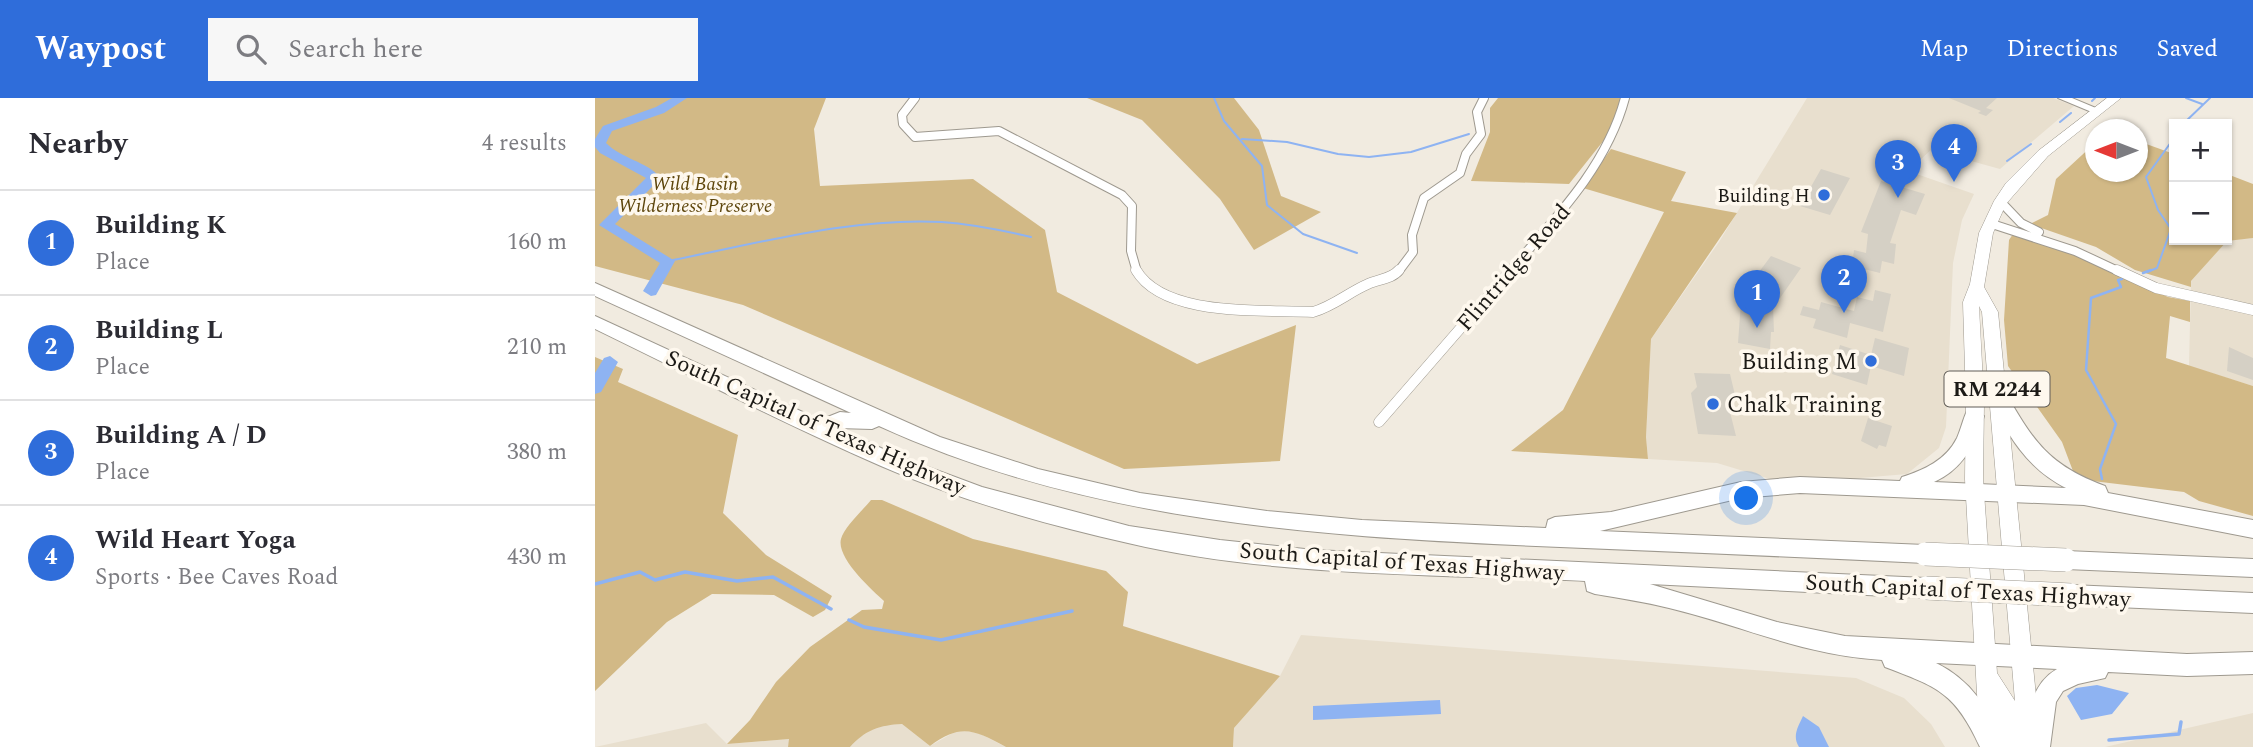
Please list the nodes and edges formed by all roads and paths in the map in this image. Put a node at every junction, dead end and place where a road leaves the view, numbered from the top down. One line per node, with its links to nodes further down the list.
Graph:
1 (915, 98): 2 (street)
2 (1484, 98)
3 (1625, 98): 17 (street, Flintridge Road)
4 (2063, 98): 6 (street)
5 (2115, 98): 6 (main road, RM 2244)
6 (2098, 111): 7 (main road, RM 2244)
7 (2000, 201): 8 (main road, RM 2244); 11 (street)
8 (1989, 223): 10 (main road, RM 2244); 12 (street)
9 (595, 289): 14 (highway, South Capital of Texas Highway)
10 (1978, 289): 15 (main road, RM 2244); 16 (main road, RM 2244)
11 (2253, 304)
12 (2253, 310)
13 (595, 321): 18 (highway, South Capital of Texas Highway)
14 (801, 383): 18 (highway); 19 (highway, South Capital of Texas Highway)
15 (1997, 395): 22 (main road, RM 2244); 23 (highway)
16 (1974, 415): 20 (highway); 21 (main road, RM 2244)
17 (1380, 422)
18 (820, 428): 19 (highway); 26 (highway, South Capital of Texas Highway)
19 (920, 436): 25 (highway, South Capital of Texas Highway)
20 (1877, 487): 21 (highway); 25 (highway)
21 (1974, 491): 22 (highway); 33 (main road, RM 2244)
22 (2007, 492): 23 (highway); 30 (main road, RM 2244)
23 (2150, 507): 24 (highway)
24 (2253, 529)
25 (1381, 530): 27 (highway, South Capital of Texas Highway, bridge)
26 (1430, 566): 28 (highway, South Capital of Texas Highway, bridge); 29 (highway)
27 (2253, 568)
28 (2253, 603)
29 (1845, 647): 33 (highway); 34 (highway)
30 (2022, 656): 31 (highway); 33 (highway); 35 (main road, RM 2244)
31 (2164, 663): 32 (highway); 36 (highway)
32 (2253, 663)
33 (1986, 666): 34 (main road)
34 (1998, 746)
35 (2031, 747)
36 (2037, 747)

